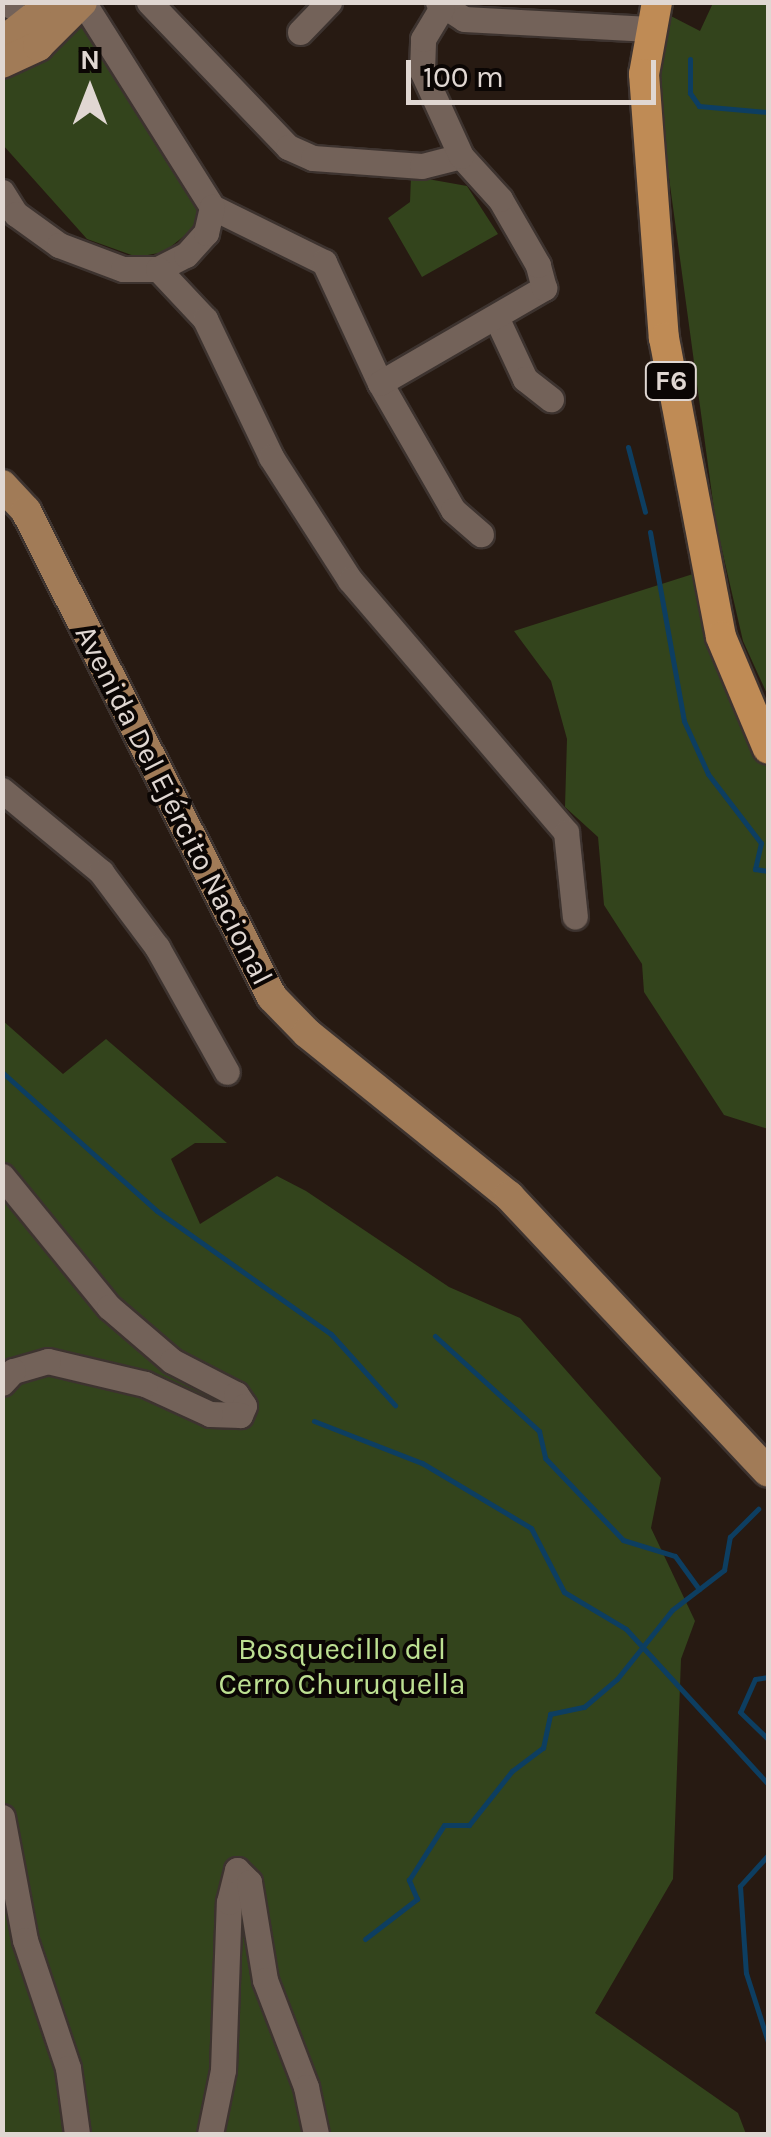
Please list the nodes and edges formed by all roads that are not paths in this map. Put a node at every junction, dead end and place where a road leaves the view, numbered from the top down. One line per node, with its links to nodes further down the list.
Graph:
1 (53, 2): 9 (main road)
2 (82, 2): 10 (main road); 13 (street)
3 (149, 2): 11 (street)
4 (329, 2): 8 (street)
5 (440, 5): 6 (street); 11 (street)
6 (508, 11): 7 (street)
7 (654, 16): 20 (highway, F6)
8 (300, 32)
9 (2, 42)
10 (2, 62)
11 (462, 156): 15 (street)
12 (2, 192): 14 (street)
13 (212, 207): 14 (street); 16 (street)
14 (158, 269): 22 (street)
15 (496, 319): 16 (street); 17 (street)
16 (380, 383): 19 (street)
17 (551, 399)
18 (2, 486): 26 (main road, Avenida Del Ejército Nacional)
19 (481, 534)
20 (768, 748)
21 (2, 790): 23 (street)
22 (575, 917)
23 (227, 1072)
24 (2, 1176): 25 (street)
25 (2, 1383)
26 (768, 1472)
27 (2, 1817): 28 (street)
28 (77, 2134)
29 (210, 2134): 30 (street)
30 (316, 2134)

